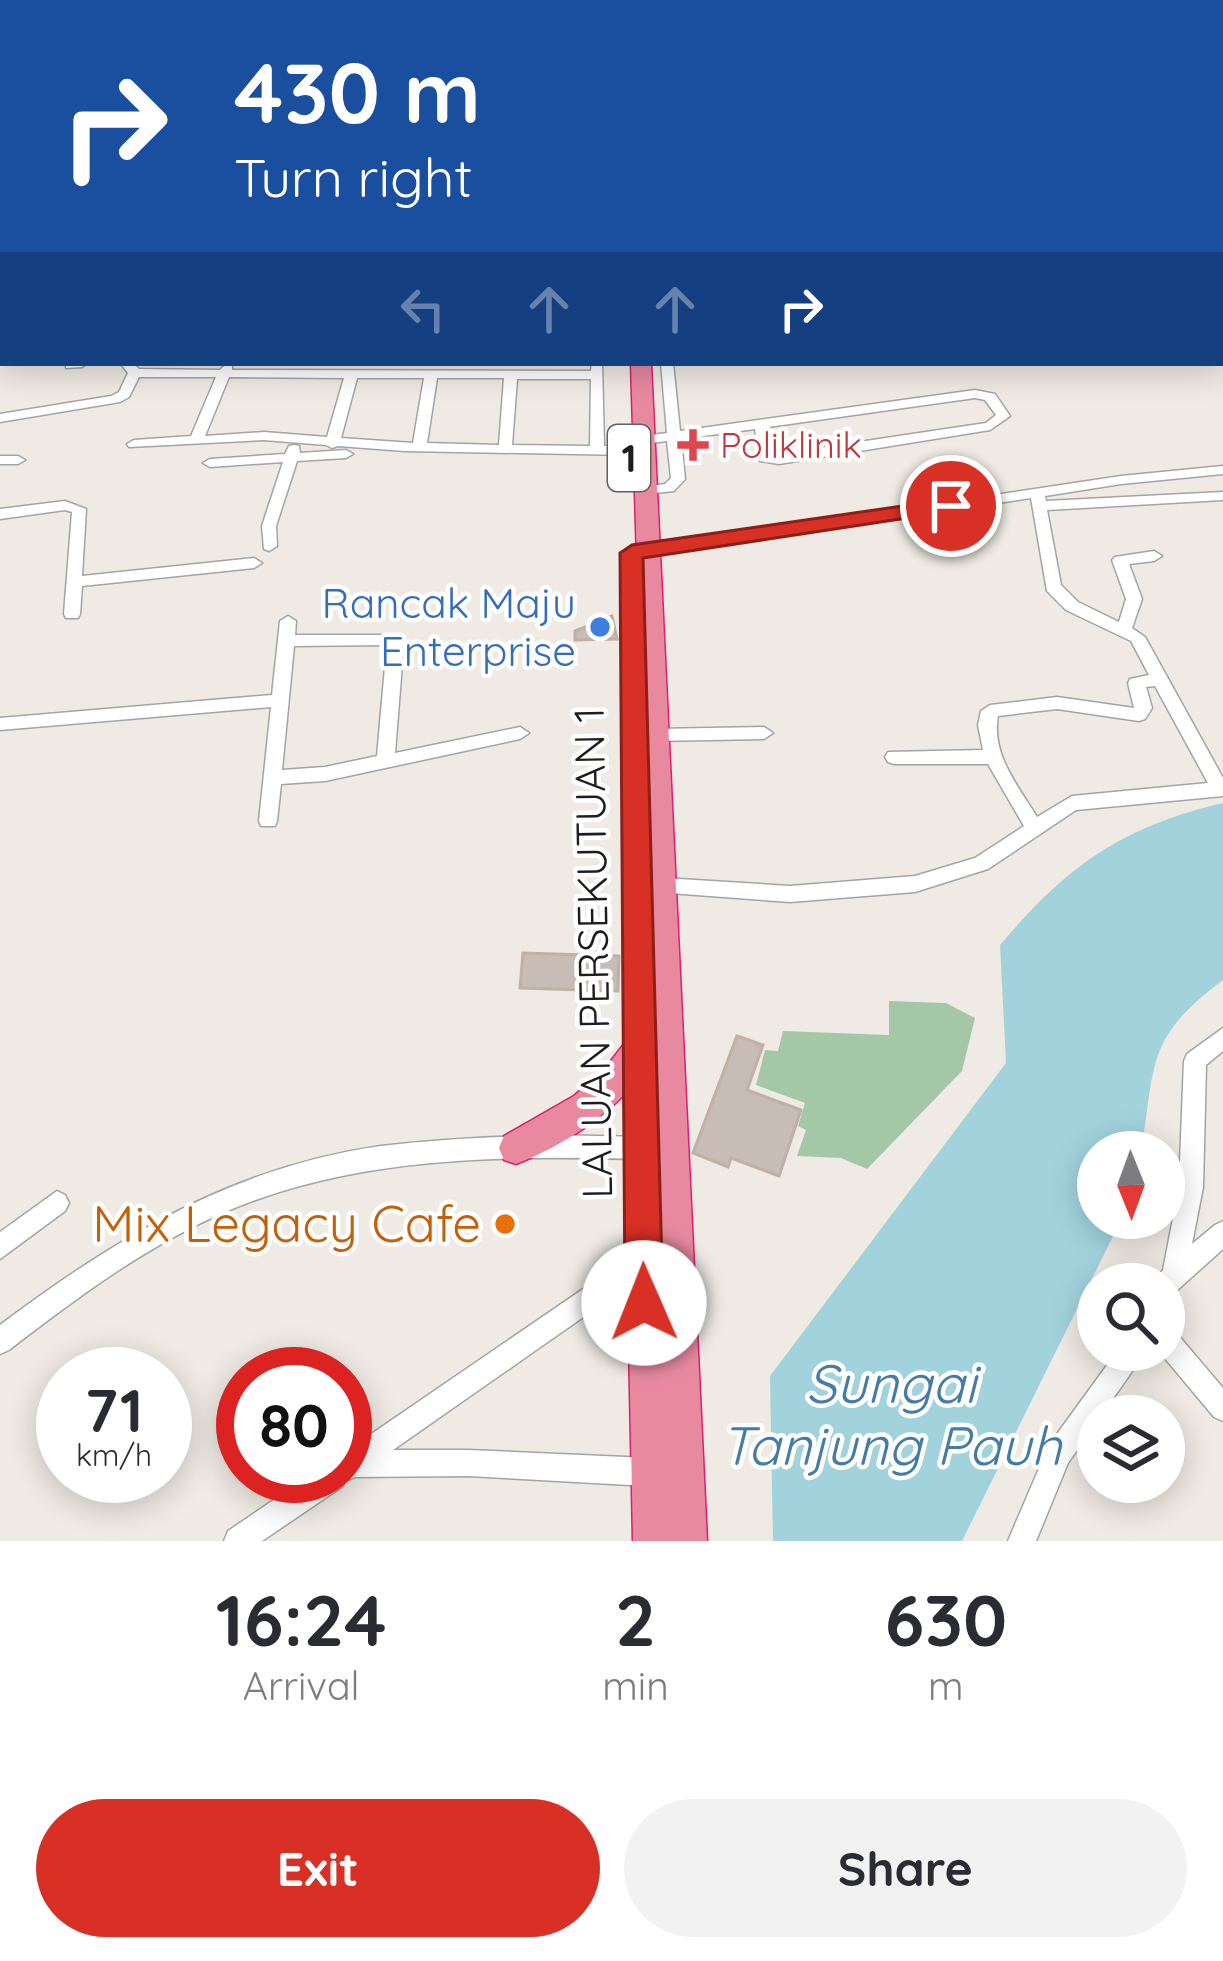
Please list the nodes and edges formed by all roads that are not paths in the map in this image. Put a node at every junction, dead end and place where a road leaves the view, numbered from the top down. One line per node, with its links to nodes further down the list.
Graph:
1 (629, 366): 18 (highway, LALUAN PERSEKUTUAN 1 / 1)
2 (643, 366): 18 (highway, LALUAN PERSEKUTUAN 1 / 1)
3 (667, 366): 13 (street)
4 (131, 368): 5 (street); 11 (street)
5 (226, 368): 6 (street); 15 (street)
6 (302, 369): 8 (street)
7 (597, 369): 9 (street); 21 (street)
8 (360, 371): 10 (street); 17 (street)
9 (506, 371): 10 (street); 20 (street)
10 (431, 375): 19 (street)
11 (0, 418)
12 (761, 424): 12 (street); 13 (street)
13 (675, 436): 18 (street); 27 (street)
14 (295, 439): 15 (street); 17 (street); 22 (street)
15 (196, 440): 16 (street)
16 (134, 444)
17 (332, 444): 19 (street)
18 (636, 446): 21 (street); 27 (highway, LALUAN PERSEKUTUAN 1 / 1); 32 (highway, LALUAN PERSEKUTUAN 1 / 1)
19 (412, 447): 20 (street); 22 (street)
20 (505, 449): 21 (street)
21 (597, 451)
22 (294, 457): 25 (street); 31 (street)
23 (0, 460): 24 (street)
24 (18, 460)
25 (210, 463)
26 (1223, 470): 29 (street)
27 (646, 490): 32 (highway, LALUAN PERSEKUTUAN 1 / 1)
28 (1223, 496): 29 (street)
29 (1040, 499): 32 (street); 37 (street)
30 (0, 514): 35 (street)
31 (269, 546)
32 (640, 552): 43 (highway, LALUAN PERSEKUTUAN 1 / 1); 53 (highway, LALUAN PERSEKUTUAN 1 / 1)
33 (1154, 556): 37 (street)
34 (254, 563): 35 (street)
35 (74, 582): 36 (street)
36 (72, 614)
37 (1125, 627): 38 (street)
38 (1161, 679): 45 (street); 48 (street)
39 (280, 700): 40 (street); 46 (street); 47 (street)
40 (0, 724)
41 (520, 733): 46 (street)
42 (764, 733): 43 (street)
43 (655, 735): 51 (highway, LALUAN PERSEKUTUAN 1 / 1)
44 (894, 757): 45 (street)
45 (994, 757): 50 (street)
46 (386, 761): 47 (street)
47 (272, 778): 49 (street)
48 (1222, 789): 50 (street)
49 (268, 821)
50 (1034, 827): 51 (street)
51 (663, 886): 55 (highway, LALUAN PERSEKUTUAN 1 / 1)
52 (1223, 1038): 60 (street)
53 (640, 1046): 54 (highway); 55 (highway, LALUAN PERSEKUTUAN 1 / 1)
54 (515, 1148): 55 (street); 62 (street)
55 (655, 1148): 59 (highway, LALUAN PERSEKUTUAN 1 / 1); 72 (highway, LALUAN PERSEKUTUAN 1 / 1)
56 (57, 1203): 58 (street)
57 (1223, 1232): 61 (street)
58 (0, 1247)
59 (643, 1260): 66 (street); 68 (highway, LALUAN PERSEKUTUAN 1 / 1)
60 (1173, 1263)
61 (1185, 1264)
62 (0, 1341)
63 (1185, 1363): 65 (street)
64 (1118, 1371): 73 (street)
65 (1223, 1408)
66 (372, 1449)
67 (372, 1468): 68 (street)
68 (648, 1472): 71 (highway, LALUAN PERSEKUTUAN 1 / 1)
69 (293, 1503): 70 (street)
70 (238, 1541)
71 (654, 1541)
72 (686, 1541)
73 (1022, 1541)

